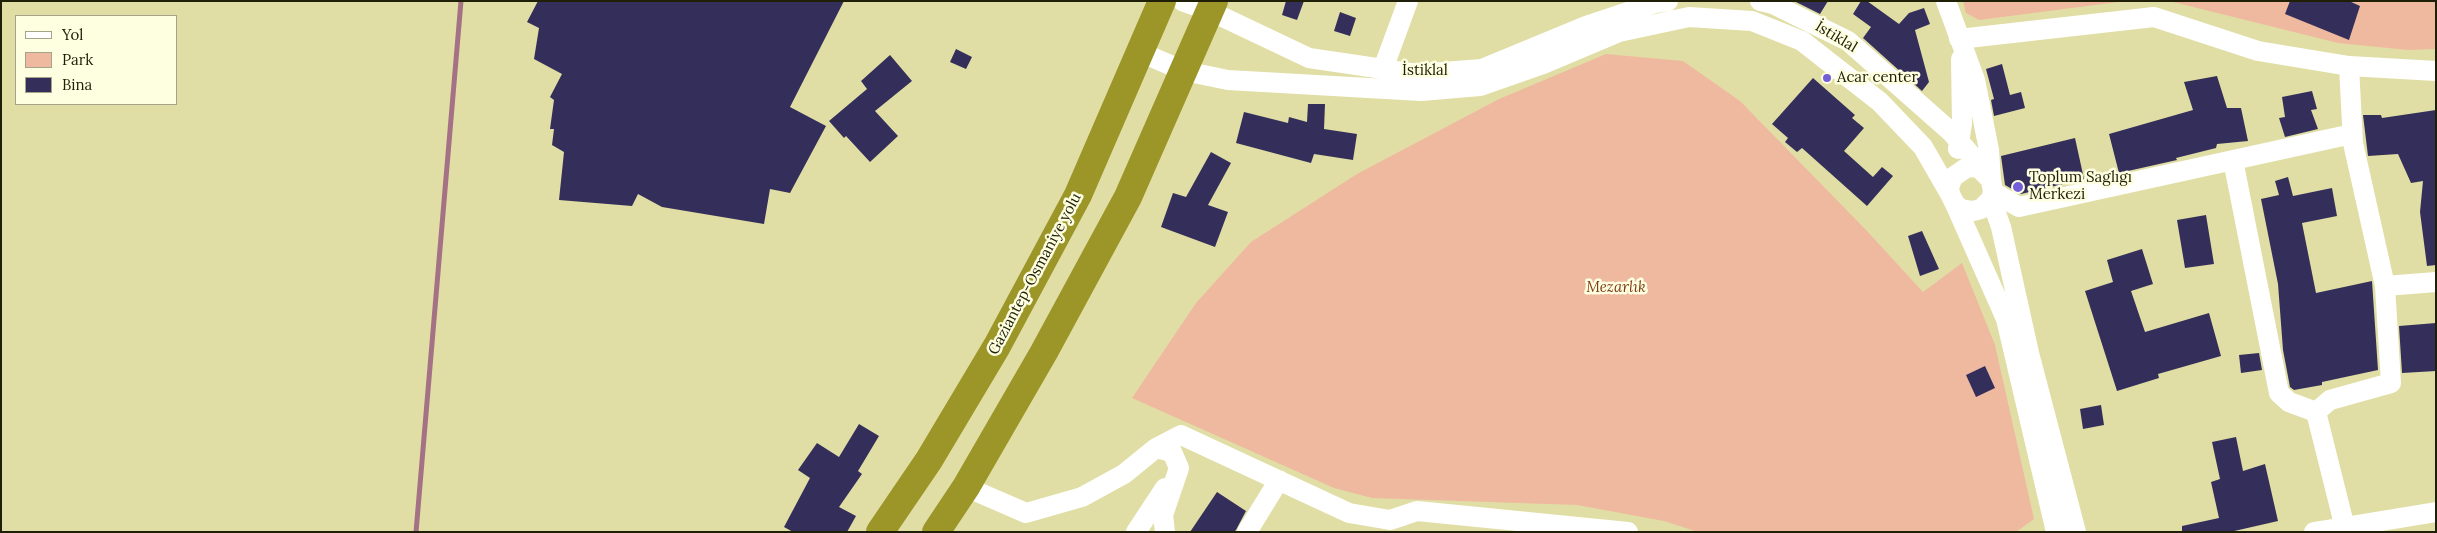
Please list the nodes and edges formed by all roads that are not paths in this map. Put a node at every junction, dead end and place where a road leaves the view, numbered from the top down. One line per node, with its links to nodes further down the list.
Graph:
1 (1162, 1): 9 (highway, Gaziantep-Osmaniye yolu)
2 (1182, 1): 7 (street, İstiklal)
3 (1408, 1): 11 (street)
4 (1668, 1): 11 (street, İstiklal)
5 (1760, 1): 15 (street, İstiklal)
6 (1946, 1): 8 (street)
7 (1212, 6): 11 (street, İstiklal); 12 (highway)
8 (1959, 39): 10 (street); 15 (street); 17 (street)
9 (1140, 52): 12 (street); 29 (highway, Gaziantep-Osmaniye yolu)
10 (2349, 66): 13 (street); 14 (street)
11 (1383, 69)
12 (1184, 72): 18 (street); 25 (highway)
13 (2436, 72)
14 (2352, 134): 16 (street); 20 (street)
15 (1959, 143): 17 (street, İstiklal); 18 (street)
16 (2234, 160): 17 (street); 21 (street)
17 (1990, 186): 18 (street); 18 (street); 36 (street)
18 (1952, 192): 35 (street)
19 (2436, 282): 20 (street)
20 (2385, 286): 21 (street)
21 (2316, 412): 28 (street)
22 (1156, 448): 23 (street); 24 (street); 25 (street)
23 (1179, 468): 31 (street); 32 (street)
24 (1279, 480): 27 (street); 33 (street)
25 (966, 487): 30 (highway)
26 (2436, 512): 28 (street)
27 (1384, 526): 34 (street)
28 (2346, 529): 37 (street)
29 (880, 532)
30 (936, 532)
31 (1136, 532)
32 (1165, 532)
33 (1247, 532)
34 (1628, 532)
35 (2056, 532)
36 (2076, 532)
37 (2314, 532)

